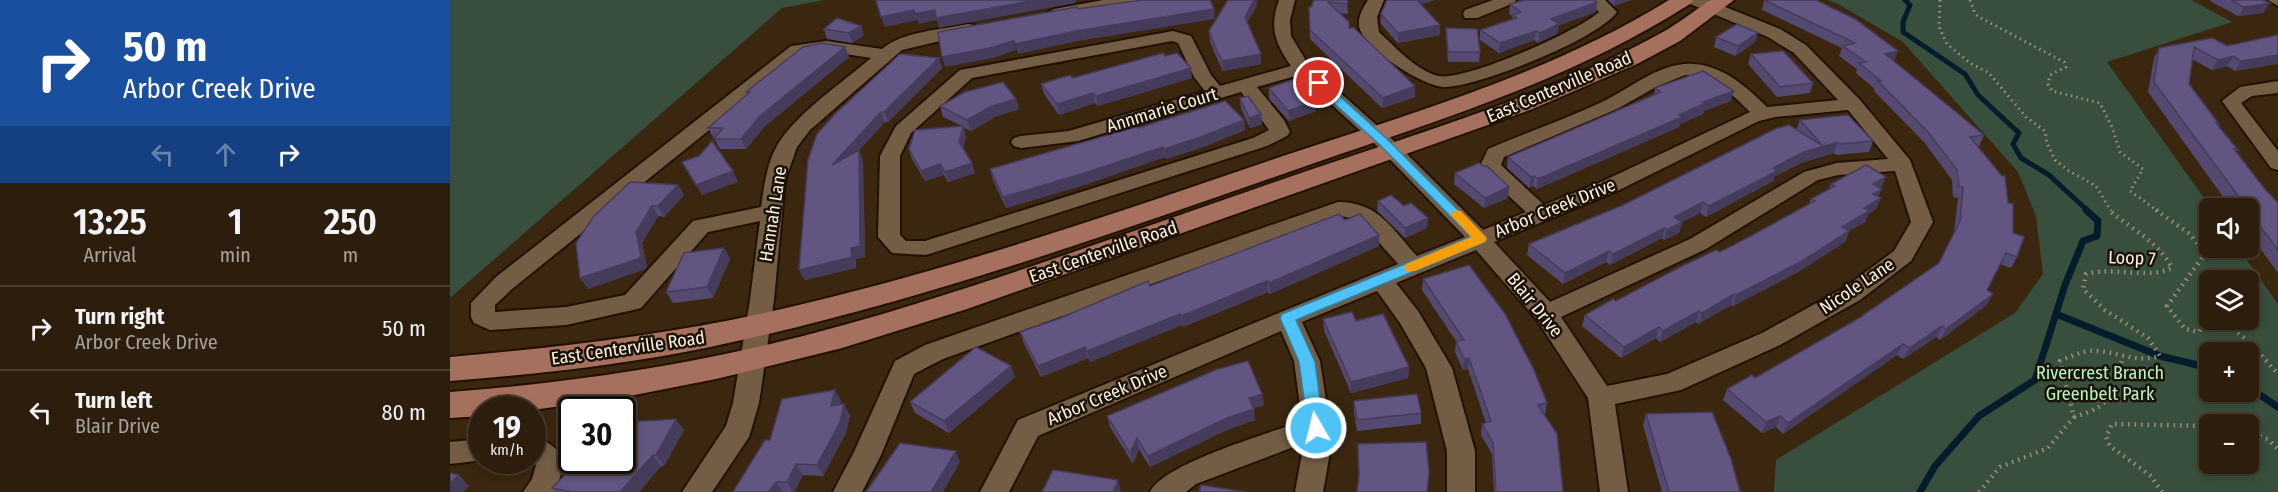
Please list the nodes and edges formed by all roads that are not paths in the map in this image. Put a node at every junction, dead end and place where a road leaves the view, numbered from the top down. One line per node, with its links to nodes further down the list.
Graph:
1 (1130, 0): 9 (street)
2 (1287, 0): 12 (street, Blair Drive)
3 (1376, 0): 5 (street)
4 (1508, 0): 8 (street)
5 (1595, 0)
6 (1683, 0): 19 (main road, East Centerville Road)
7 (1711, 2): 16 (street, Nicole Lane); 19 (main road, East Centerville Road)
8 (1471, 14)
9 (1037, 17)
10 (980, 27): 11 (street)
11 (890, 51): 22 (street, Hannah Lane); 22 (street)
12 (1302, 68): 13 (street, Annmarie Court); 19 (street, Blair Drive)
13 (1245, 85): 15 (street, Annmarie Court); 15 (street)
14 (2278, 87): 21 (street)
15 (1216, 93): 18 (street, Annmarie Court)
16 (1853, 104): 17 (street, Arbor Creek Drive); 20 (street, Nicole Lane)
17 (1763, 114): 23 (street, Arbor Creek Drive); 23 (street)
18 (1021, 142)
19 (1384, 142): 24 (street, Blair Drive); 29 (main road, East Centerville Road); 30 (main road, East Centerville Road)
20 (1903, 164): 27 (street); 32 (street, Nicole Lane)
21 (2278, 164)
22 (770, 212): 29 (street, Hannah Lane)
23 (1542, 215): 24 (street, Arbor Creek Drive)
24 (1480, 239): 25 (street, Arbor Creek Drive); 27 (street, Blair Drive)
25 (1413, 266): 26 (street, Arbor Creek Drive); 40 (street)
26 (1381, 279): 28 (street, Arbor Creek Drive); 44 (street)
27 (1546, 314): 32 (street, Blair Drive)
28 (1288, 318): 34 (street); 41 (street, Arbor Creek Drive)
29 (758, 326): 30 (street, Hannah Lane); 31 (main road, East Centerville Road)
30 (752, 358): 33 (main road, East Centerville Road); 39 (street, Hannah Lane)
31 (450, 369)
32 (1601, 397): 45 (street, Blair Drive)
33 (450, 405)
34 (1316, 428): 42 (street); 43 (street)
35 (468, 451): 36 (street)
36 (450, 453)
37 (546, 457): 38 (street)
38 (537, 492)
39 (696, 492)
40 (847, 492)
41 (994, 492)
42 (1164, 492)
43 (1309, 492)
44 (1461, 492)
45 (1614, 492)

